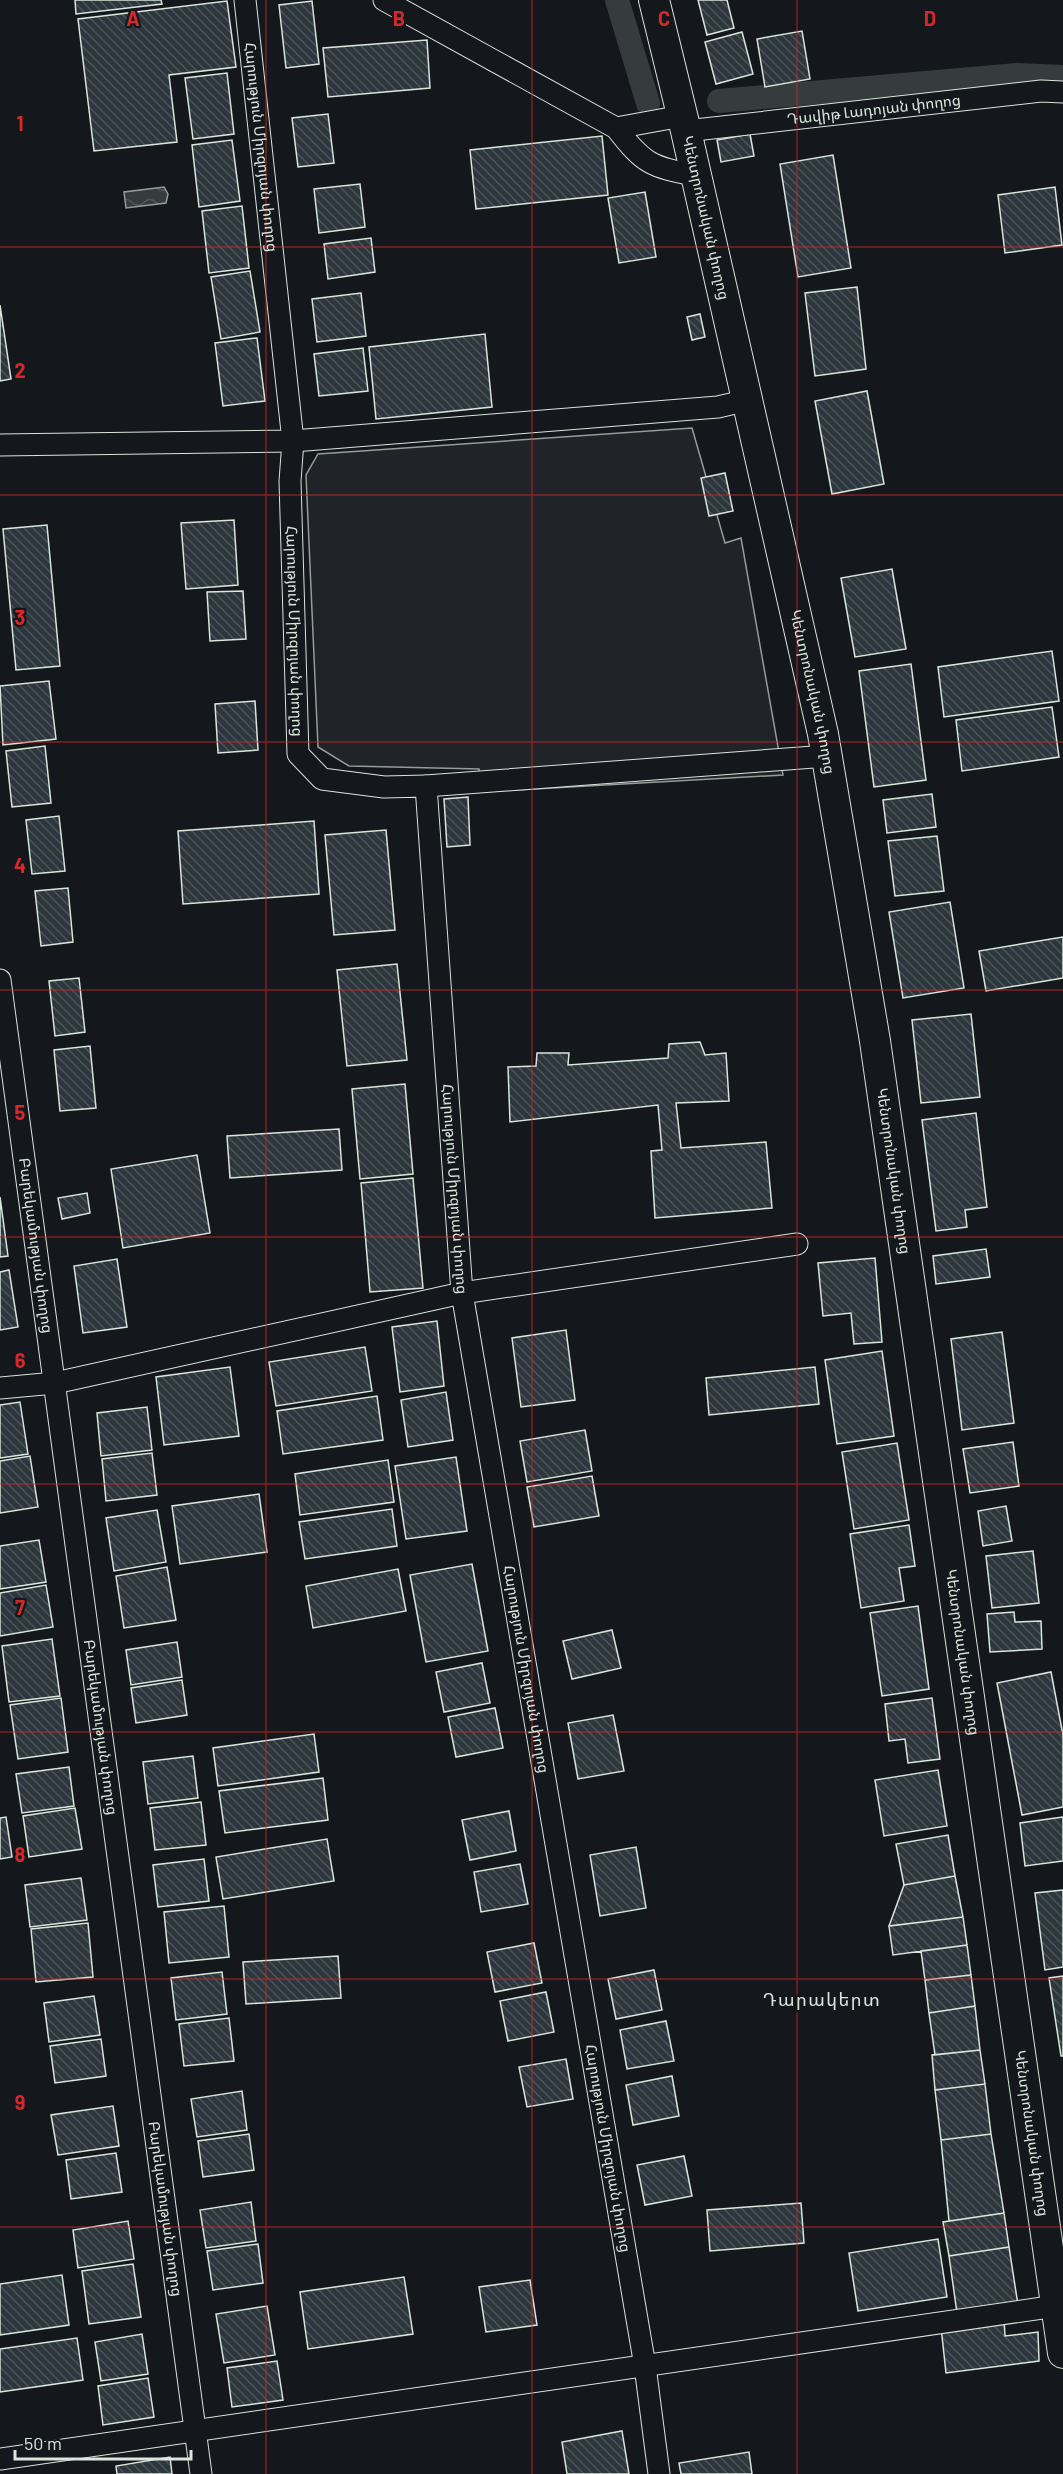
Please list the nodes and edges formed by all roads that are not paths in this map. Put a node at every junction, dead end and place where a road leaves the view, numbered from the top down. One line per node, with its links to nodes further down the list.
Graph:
1 (245, 0): 9 (street, Հարություն Միրզոյան փողոց)
2 (384, 0): 6 (street)
3 (654, 0): 5 (main road, Կենտրոնական փողոց)
4 (1063, 92): 5 (street, Դավիթ Լադոյան փողոց)
5 (684, 123): 6 (street, Դավիթ Լադոյան փողոց); 7 (main road, Կենտրոնական փողոց)
6 (616, 128): 7 (street)
7 (695, 175): 8 (main road, Կենտրոնական փողոց)
8 (748, 400): 9 (street); 11 (main road, Կենտրոնական փողոց)
9 (293, 441): 10 (street); 12 (street, Հարություն Միրզոյան փողոց)
10 (0, 445)
11 (827, 756): 12 (street); 18 (main road, Կենտրոնական փողոց)
12 (426, 786): 15 (street, Հարություն Միրզոյան փողոց)
13 (0, 980): 16 (street, Բարեկամության փողոց)
14 (797, 1244): 15 (street)
15 (462, 1293): 16 (street); 20 (street, Հարություն Միրզոյան փողոց)
16 (55, 1383): 17 (street); 21 (street, Բարեկամության փողոց)
17 (0, 1388)
18 (1056, 2306): 19 (main road, Կենտրոնական փողոց); 20 (street)
19 (1063, 2353)
20 (645, 2366): 21 (street); 24 (street, Հարություն Միրզոյան փողոց)
21 (195, 2429): 22 (street); 23 (street, Բարեկամության փողոց)
22 (0, 2458)
23 (201, 2474)
24 (659, 2474)

